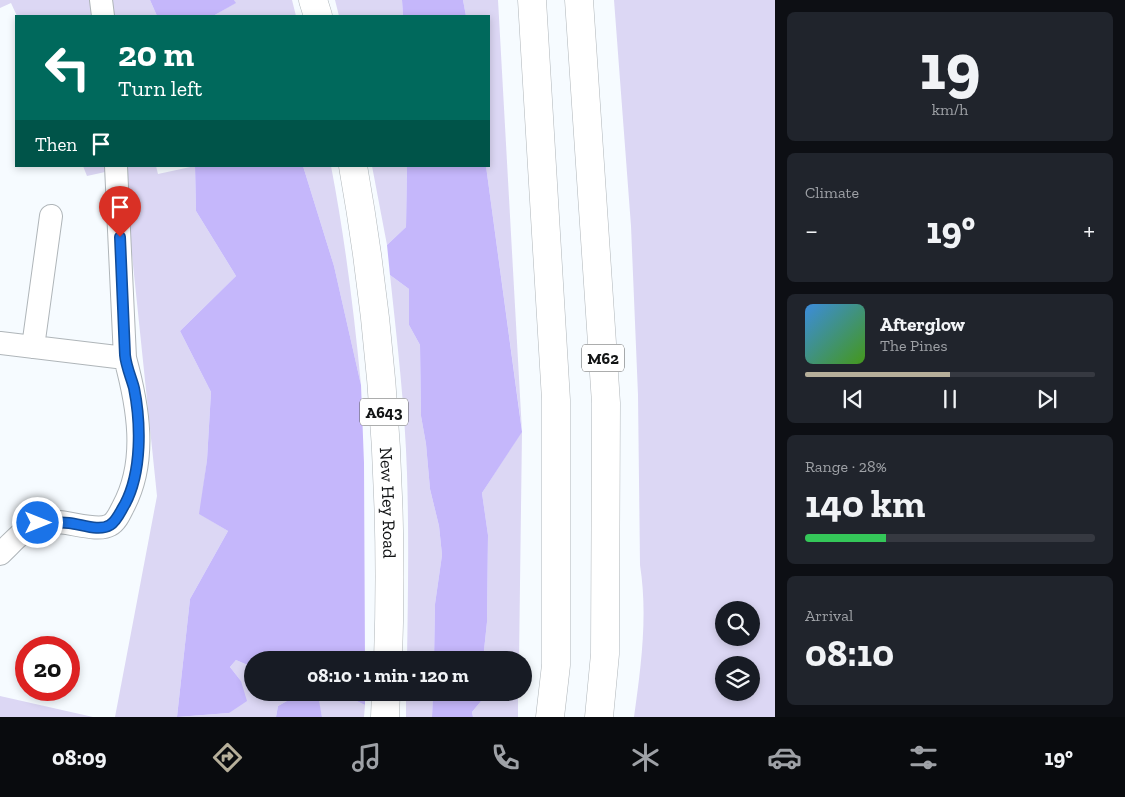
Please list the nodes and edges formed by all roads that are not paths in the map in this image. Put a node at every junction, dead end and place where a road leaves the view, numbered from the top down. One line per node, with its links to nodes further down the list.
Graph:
1 (101, 0): 5 (lane)
2 (314, 0): 6 (main road)
3 (532, 0): 17 (main road)
4 (579, 0): 18 (main road, M62)
5 (103, 15)
6 (318, 15)
7 (116, 167): 12 (lane)
8 (353, 167): 14 (main road, New Hey Road / A643)
9 (51, 216): 11 (lane)
10 (0, 343): 11 (lane)
11 (33, 347): 12 (lane)
12 (125, 358): 13 (lane)
13 (0, 554)
14 (388, 651)
15 (386, 701): 16 (main road)
16 (385, 717)
17 (550, 717)
18 (599, 717)

